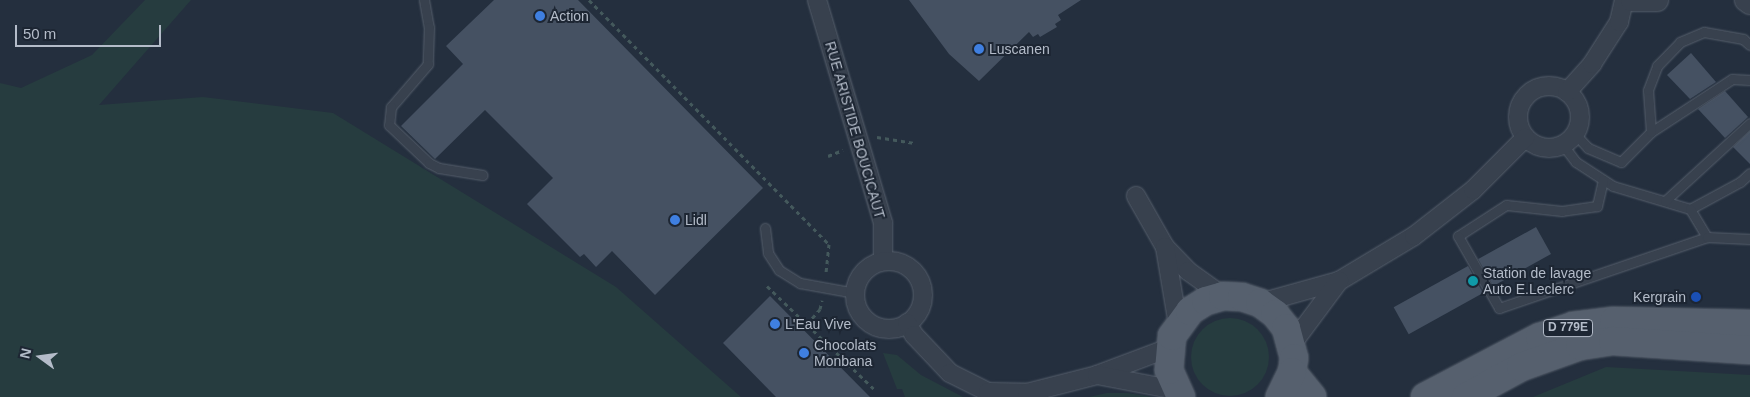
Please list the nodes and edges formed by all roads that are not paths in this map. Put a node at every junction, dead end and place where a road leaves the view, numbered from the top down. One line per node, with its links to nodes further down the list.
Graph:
1 (424, 0): 16 (lane)
2 (817, 0): 25 (street, RUE ARISTIDE BOUCICAUT)
3 (1624, 0): 10 (street)
4 (1632, 0): 5 (street)
5 (1657, 0)
6 (1746, 0): 7 (street)
7 (1750, 3)
8 (1750, 44): 12 (lane)
9 (1750, 80): 12 (lane)
10 (1567, 92): 13 (street); 14 (street)
11 (1750, 123): 19 (lane)
12 (1651, 132): 14 (lane)
13 (1526, 138): 14 (street); 26 (street)
14 (1569, 139): 17 (lane)
15 (1750, 172): 20 (lane)
16 (482, 175)
17 (1603, 180): 19 (lane); 22 (lane)
18 (1136, 196): 24 (street)
19 (1665, 202): 20 (lane)
20 (1690, 209): 22 (lane)
21 (765, 228): 27 (lane)
22 (1707, 237): 23 (lane)
23 (1750, 239)
24 (1165, 247): 28 (street); 32 (street)
25 (883, 261): 27 (street); 30 (street)
26 (1339, 282): 29 (street); 33 (street)
27 (855, 293): 30 (street)
28 (1223, 296): 29 (main road); 32 (main road)
29 (1260, 303): 33 (main road)
30 (907, 323): 36 (street)
31 (1750, 324): 40 (main road, D 779E)
32 (1174, 336): 36 (street); 37 (main road)
33 (1292, 344): 35 (main road)
34 (1750, 350): 41 (main road, D 779E)
35 (1292, 372): 38 (main road); 39 (main road)
36 (1097, 375): 37 (street)
37 (1179, 394)
38 (1280, 397)
39 (1312, 397)
40 (1425, 397)
41 (1466, 397)

